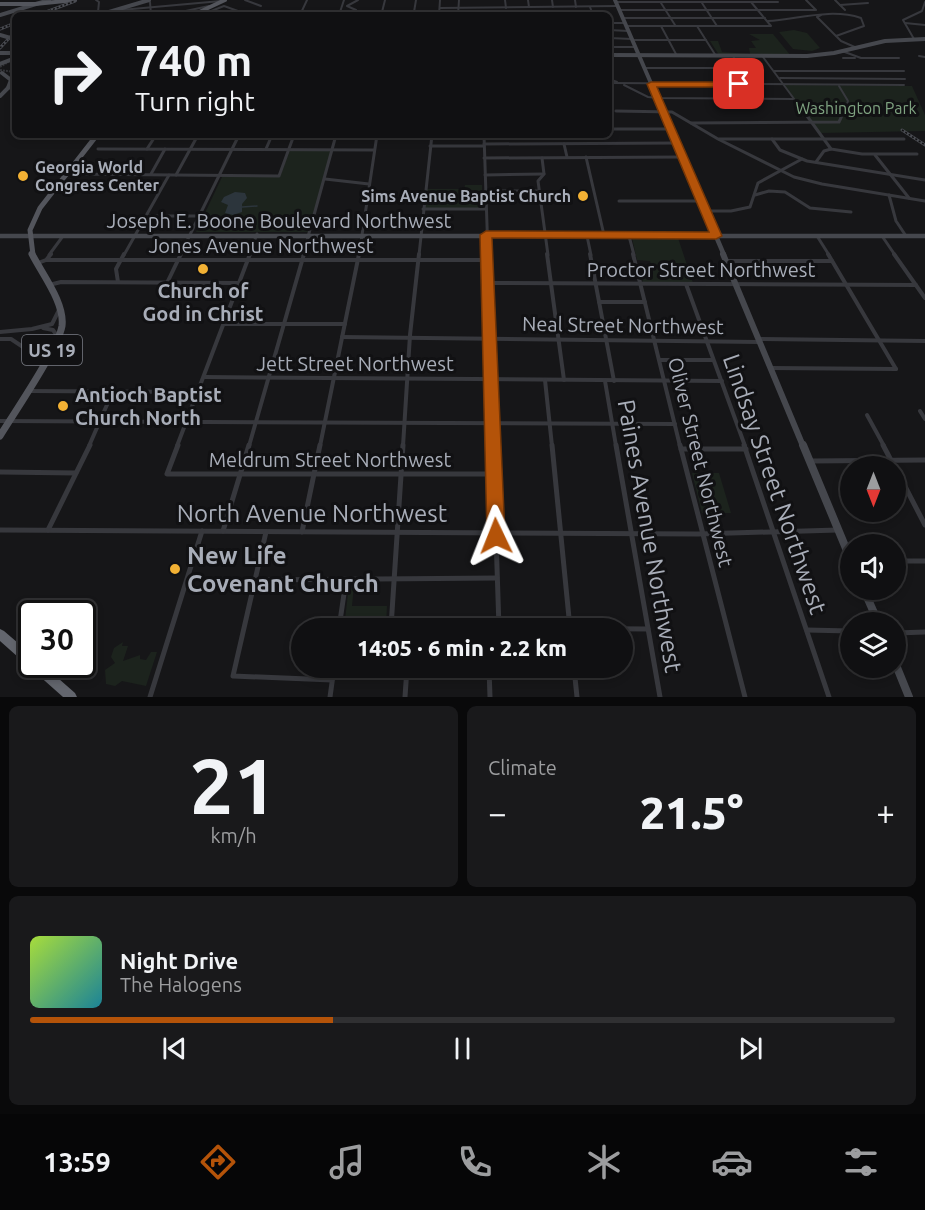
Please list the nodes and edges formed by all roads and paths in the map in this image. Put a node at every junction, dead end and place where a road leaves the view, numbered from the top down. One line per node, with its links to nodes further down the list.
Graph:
1 (49, 0): 28 (main road)
2 (75, 0): 28 (main road)
3 (148, 0): 33 (street); 43 (main road)
4 (245, 0): 24 (street)
5 (261, 0): 24 (street)
6 (358, 0): 44 (street)
7 (385, 0): 57 (street)
8 (416, 0): 58 (street)
9 (440, 0): 59 (street)
10 (459, 0): 40 (street)
11 (505, 0): 41 (street)
12 (528, 0): 42 (street)
13 (552, 0): 36 (street)
14 (575, 0): 38 (street)
15 (806, 0): 49 (street)
16 (835, 0): 30 (street)
17 (864, 0): 30 (street)
18 (223, 1): 23 (street); 35 (main road)
19 (725, 1): 21 (street); 26 (street)
20 (777, 1): 21 (street); 48 (street)
21 (752, 2): 47 (street)
22 (925, 2): 71 (street)
23 (192, 3): 33 (street); 34 (street)
24 (253, 3): 32 (street)
25 (662, 3): 26 (street); 29 (street); 45 (street)
26 (702, 3): 46 (street)
27 (0, 4): 31 (main road)
28 (35, 4): 31 (main road)
29 (617, 5): 39 (street); 45 (street); 67 (main road)
30 (840, 5): 50 (street)
31 (25, 6): 63 (main road)
32 (261, 6)
33 (151, 7): 43 (street); 52 (street)
34 (199, 7): 35 (street); 53 (street)
35 (207, 7): 54 (main road)
36 (553, 7): 37 (street); 42 (street)
37 (562, 7): 38 (street); 61 (street)
38 (576, 7): 39 (street)
39 (590, 7): 62 (street)
40 (459, 8): 41 (street); 59 (street); 60 (street)
41 (506, 8): 42 (street)
42 (529, 8)
43 (114, 10): 51 (main road)
44 (371, 10)
45 (666, 10): 46 (street); 68 (street)
46 (707, 10): 47 (street); 69 (street)
47 (758, 10): 48 (street); 70 (street)
48 (784, 10): 49 (street)
49 (815, 10): 65 (street)
50 (845, 10)
51 (106, 12)
52 (151, 12)
53 (179, 12)
54 (198, 12)
55 (209, 12): 56 (street)
56 (241, 12)
57 (382, 12): 58 (street)
58 (414, 12): 59 (street)
59 (439, 12)
60 (458, 12)
61 (563, 12)
62 (592, 12)
63 (0, 15)
64 (808, 15): 65 (street); 66 (street); 70 (street)
65 (821, 15): 66 (street); 81 (street)
66 (817, 17): 80 (street)
67 (622, 18): 68 (street); 74 (main road)
68 (670, 18): 69 (street); 76 (street)
69 (712, 18): 70 (street); 78 (street)
70 (766, 19): 78 (street)
71 (904, 23): 73 (street); 85 (street)
72 (612, 24): 74 (street)
73 (925, 25)
74 (626, 26): 75 (street); 79 (street); 84 (main road)
75 (661, 26): 76 (street); 87 (street)
76 (675, 26): 77 (street)
77 (697, 26): 78 (street); 88 (street)
78 (718, 26)
79 (612, 29)
80 (830, 30): 81 (street); 82 (street)
81 (843, 32): 82 (street)
82 (836, 36): 91 (street)
83 (612, 38): 84 (street)
84 (633, 39): 87 (street); 90 (main road)
85 (914, 39): 86 (main road); 91 (main road)
86 (925, 39)
87 (669, 40): 88 (street); 95 (street)
88 (706, 40): 96 (street)
89 (612, 47): 90 (street)
90 (636, 47): 94 (main road)
91 (856, 48): 92 (main road)
92 (842, 51): 99 (main road); 100 (street)
93 (612, 56): 94 (main road)
94 (639, 56): 95 (main road); 104 (main road)
95 (677, 56): 96 (main road)
96 (716, 56): 97 (main road)
97 (733, 56): 99 (main road); 114 (street)
98 (919, 56): 101 (street)
99 (763, 57): 106 (street)
100 (859, 57): 102 (street); 103 (street)
101 (925, 57)
102 (843, 58)
103 (899, 58)
104 (645, 68): 105 (street); 113 (main road)
105 (725, 68)
106 (773, 70): 107 (street); 109 (street)
107 (904, 71)
108 (0, 72): 118 (main road, bridge)
109 (779, 78): 110 (street); 115 (street)
110 (905, 79)
111 (612, 82): 112 (street)
112 (620, 84): 113 (street); 119 (street)
113 (651, 84): 114 (street); 119 (main road)
114 (751, 85): 115 (street)
115 (784, 85): 116 (street); 120 (street)
116 (838, 85): 117 (street); 124 (street)
117 (904, 85)
118 (0, 96)
119 (658, 98): 120 (street); 122 (main road)
120 (794, 99): 124 (street)
121 (616, 111): 122 (street)
122 (664, 112): 123 (street); 126 (main road)
123 (691, 123): 124 (street); 138 (street)
124 (811, 123): 140 (street)
125 (612, 129): 126 (street)
126 (671, 129): 143 (main road)
127 (95, 138): 167 (main road)
128 (154, 138): 148 (street)
129 (196, 138): 150 (street)
130 (238, 138): 151 (street)
131 (271, 138): 152 (street)
132 (293, 138): 153 (street)
133 (335, 138): 155 (street)
134 (376, 138): 156 (street)
135 (431, 138): 146 (street)
136 (484, 138): 145 (street)
137 (601, 138): 142 (street)
138 (718, 139): 139 (street); 166 (street)
139 (771, 139): 140 (street); 164 (street)
140 (823, 139): 141 (street); 154 (street)
141 (904, 139)
142 (603, 143): 143 (street); 144 (street)
143 (677, 143): 160 (main road)
144 (564, 144): 145 (street); 163 (street)
145 (484, 145): 146 (street); 161 (street)
146 (430, 146): 188 (street)
147 (98, 149): 148 (street)
148 (147, 149): 149 (street)
149 (165, 149): 150 (street); 170 (street)
150 (190, 149): 151 (street); 172 (street)
151 (232, 149): 152 (street); 174 (street)
152 (266, 149): 153 (street)
153 (288, 149): 155 (street); 174 (street)
154 (831, 149): 157 (street); 165 (street)
155 (332, 150): 156 (street); 175 (street)
156 (374, 150): 177 (street)
157 (875, 154): 158 (street); 173 (street)
158 (917, 154)
159 (586, 157): 160 (street); 163 (street); 205 (street)
160 (683, 157): 186 (main road)
161 (484, 158): 162 (street); 168 (street)
162 (542, 158): 163 (street); 169 (street)
163 (567, 158)
164 (802, 159): 165 (street); 166 (street)
165 (816, 162): 173 (street)
166 (778, 171): 178 (street); 183 (street)
167 (67, 174): 170 (street); 194 (main road)
168 (485, 174): 169 (street); 179 (street)
169 (544, 174): 180 (street)
170 (150, 175): 171 (street)
171 (170, 175): 172 (street); 192 (street)
172 (176, 175): 174 (street)
173 (891, 175): 176 (street); 184 (street)
174 (220, 176): 193 (street)
175 (324, 179): 177 (street); 199 (street)
176 (925, 180)
177 (369, 184): 200 (street)
178 (756, 186): 181 (street); 182 (street)
179 (485, 191): 180 (street); 189 (street)
180 (539, 191): 203 (street)
181 (775, 191): 182 (street); 191 (street)
182 (754, 195): 190 (street)
183 (889, 195): 184 (street); 210 (street)
184 (909, 198): 187 (street)
185 (619, 201): 186 (street)
186 (701, 201): 190 (main road)
187 (925, 201)
188 (423, 209): 189 (street); 201 (street)
189 (485, 209): 202 (street)
190 (705, 211): 207 (main road)
191 (851, 212)
192 (147, 216): 193 (street); 196 (street)
193 (201, 216): 197 (street)
194 (30, 234): 195 (main road, Joseph E. Boone Boulevard Northwest); 212 (main road, Joseph E. Boone Boulevard Northwest); 223 (main road, US 19)
195 (64, 234): 196 (main road, Joseph E. Boone Boulevard Northwest); 213 (street)
196 (137, 234): 197 (main road, Joseph E. Boone Boulevard Northwest); 214 (street)
197 (191, 234): 198 (main road, Joseph E. Boone Boulevard Northwest); 215 (street)
198 (257, 234): 199 (main road, Joseph E. Boone Boulevard Northwest); 216 (street)
199 (310, 234): 200 (main road, Joseph E. Boone Boulevard Northwest); 217 (street)
200 (363, 235): 201 (main road, Joseph E. Boone Boulevard Northwest); 218 (street)
201 (420, 235): 202 (main road, Joseph E. Boone Boulevard Northwest); 219 (street)
202 (486, 235): 203 (main road, Joseph E. Boone Boulevard Northwest); 220 (street)
203 (546, 235): 204 (main road, Joseph E. Boone Boulevard Northwest); 228 (street)
204 (587, 235): 205 (main road, Joseph E. Boone Boulevard Northwest); 229 (street, Paines Avenue Northwest)
205 (604, 235): 206 (main road, Joseph E. Boone Boulevard Northwest)
206 (629, 235): 207 (main road, Joseph E. Boone Boulevard Northwest); 230 (street, Oliver Street Northwest)
207 (716, 236): 208 (main road, Joseph E. Boone Boulevard Northwest); 221 (main road)
208 (817, 236): 209 (main road, Joseph E. Boone Boulevard Northwest); 222 (street)
209 (882, 236): 210 (main road, Joseph E. Boone Boulevard Northwest); 235 (street)
210 (907, 236): 211 (main road, Joseph E. Boone Boulevard Northwest)
211 (925, 236)
212 (0, 238)
213 (46, 260): 214 (street, Jones Avenue Northwest); 223 (street, Jones Avenue Northwest)
214 (121, 260): 215 (street, Jones Avenue Northwest); 224 (street)
215 (178, 260): 216 (street, Jones Avenue Northwest); 225 (street)
216 (248, 260): 217 (street, Jones Avenue Northwest); 226 (street)
217 (302, 260): 218 (street, Jones Avenue Northwest); 240 (street)
218 (358, 260): 219 (street, Jones Avenue Northwest); 242 (street)
219 (417, 260): 220 (street, Jones Avenue Northwest); 247 (street)
220 (486, 260): 227 (street)
221 (726, 261): 222 (street); 232 (main road)
222 (832, 261): 233 (street)
223 (37, 263): 234 (main road, US 19)
224 (118, 283): 225 (street); 234 (street)
225 (167, 283): 226 (street)
226 (239, 283): 241 (street)
227 (487, 283): 228 (street, Proctor Street Northwest); 248 (street)
228 (551, 283): 229 (street, Proctor Street Northwest); 250 (street)
229 (596, 284): 230 (street, Proctor Street Northwest); 237 (street, Paines Avenue Northwest)
230 (640, 284): 231 (street, Proctor Street Northwest); 238 (street, Oliver Street Northwest)
231 (686, 284): 232 (street, Proctor Street Northwest); 254 (street, Lindsay Street Northwest)
232 (736, 284): 233 (street, Proctor Street Northwest); 253 (main road)
233 (846, 284): 235 (street, Proctor Street Northwest); 255 (street)
234 (49, 285): 239 (main road, US 19)
235 (916, 285): 236 (street)
236 (925, 298)
237 (599, 302): 238 (street); 251 (street, Paines Avenue Northwest)
238 (645, 302): 252 (street, Oliver Street Northwest)
239 (60, 309): 243 (street); 245 (main road, US 19)
240 (285, 323): 241 (street); 242 (street); 262 (street)
241 (225, 324): 261 (street)
242 (345, 324): 246 (street)
243 (40, 328): 244 (street); 245 (street)
244 (0, 332)
245 (58, 337): 257 (main road, US 19)
246 (342, 337): 247 (street, Neal Street Northwest); 263 (street)
247 (410, 337): 248 (street, Neal Street Northwest); 264 (street)
248 (489, 338): 250 (street, Neal Street Northwest); 265 (street)
249 (0, 339): 257 (street)
250 (558, 339): 251 (street, Neal Street Northwest); 267 (street)
251 (606, 339): 252 (street, Neal Street Northwest); 269 (street, Paines Avenue Northwest)
252 (655, 340): 254 (street, Neal Street Northwest); 258 (street, Oliver Street Northwest)
253 (759, 340): 254 (street, Neal Street Northwest); 255 (street, Neal Street Northwest); 260 (main road)
254 (706, 341): 259 (street, Lindsay Street Northwest)
255 (879, 341): 256 (street, Neal Street Northwest); 260 (street)
256 (925, 341)
257 (51, 352): 272 (main road, US 19)
258 (660, 360): 259 (street); 270 (street, Oliver Street Northwest)
259 (713, 360): 271 (street, Lindsay Street Northwest)
260 (771, 368): 294 (main road)
261 (205, 377): 262 (street, Jett Street Northwest); 274 (street)
262 (268, 377): 263 (street, Jett Street Northwest); 280 (street)
263 (333, 377): 264 (street, Jett Street Northwest); 281 (street)
264 (407, 378): 265 (street, Jett Street Northwest); 282 (street)
265 (490, 379): 266 (street, Jett Street Northwest); 283 (street)
266 (545, 380): 267 (street, Jett Street Northwest); 285 (street)
267 (564, 380): 268 (street, Jett Street Northwest)
268 (605, 381): 269 (street, Jett Street Northwest); 286 (street, Paines Avenue Northwest)
269 (614, 381): 270 (street, Jett Street Northwest)
270 (665, 381): 271 (street, Jett Street Northwest); 287 (street, Oliver Street Northwest)
271 (722, 381): 290 (street, Lindsay Street Northwest)
272 (27, 391): 273 (street); 278 (main road, US 19)
273 (113, 391): 274 (street); 279 (street)
274 (199, 392): 284 (street)
275 (920, 411): 277 (street)
276 (867, 415): 291 (street)
277 (925, 419)
278 (4, 421): 279 (street); 288 (main road, US 19)
279 (99, 422): 284 (street); 297 (street)
280 (254, 422): 281 (street); 284 (street); 298 (street)
281 (323, 422): 282 (street); 299 (street)
282 (404, 422): 283 (street); 300 (street)
283 (492, 422): 285 (street); 301 (street)
284 (187, 423): 298 (street, Meldrum Street Northwest)
285 (549, 423): 286 (street); 314 (street)
286 (612, 423): 287 (street); 315 (street, Paines Avenue Northwest)
287 (675, 424): 289 (street, Oliver Street Northwest)
288 (0, 436)
289 (681, 449): 290 (street); 316 (street, Oliver Street Northwest)
290 (746, 449): 309 (street, Lindsay Street Northwest)
291 (889, 456)
292 (906, 460): 293 (street)
293 (925, 460)
294 (811, 461): 295 (street); 306 (main road)
295 (840, 461)
296 (0, 472): 297 (street)
297 (76, 473): 305 (street)
298 (240, 474): 299 (street, Meldrum Street Northwest); 308 (street)
299 (313, 474): 300 (street, Meldrum Street Northwest); 311 (street)
300 (400, 474): 301 (street, Meldrum Street Northwest); 312 (street)
301 (494, 474): 313 (street)
302 (906, 489): 303 (street)
303 (925, 525)
304 (0, 530): 305 (street, North Avenue Northwest)
305 (48, 530): 307 (street, North Avenue Northwest)
306 (839, 530): 309 (street, North Avenue Northwest); 317 (main road)
307 (202, 531): 308 (street, North Avenue Northwest); 343 (street)
308 (223, 531): 310 (street, North Avenue Northwest)
309 (774, 531): 316 (street, North Avenue Northwest); 330 (street, Lindsay Street Northwest)
310 (266, 532): 311 (street, North Avenue Northwest); 322 (street)
311 (302, 532): 312 (street, North Avenue Northwest)
312 (396, 532): 313 (street, North Avenue Northwest); 321 (street)
313 (496, 533): 314 (street, North Avenue Northwest); 320 (street)
314 (560, 533): 315 (street, North Avenue Northwest); 327 (street)
315 (632, 534): 316 (street, North Avenue Northwest); 329 (street, Paines Avenue Northwest)
316 (704, 534): 349 (street, Oliver Street Northwest)
317 (841, 534)
318 (906, 561): 319 (street)
319 (925, 561)
320 (497, 578): 321 (street); 326 (street)
321 (393, 579): 323 (street); 325 (street)
322 (255, 580): 323 (street); 341 (street)
323 (346, 580): 324 (street)
324 (340, 618)
325 (391, 618)
326 (499, 618)
327 (569, 618)
328 (633, 628): 329 (street)
329 (648, 628): 348 (street, Paines Avenue Northwest)
330 (807, 630): 331 (street); 350 (street, Lindsay Street Northwest)
331 (840, 631)
332 (925, 632): 333 (street)
333 (906, 633)
334 (0, 634): 335 (highway)
335 (18, 650)
336 (50, 678): 342 (highway)
337 (406, 678): 345 (street)
338 (489, 678): 346 (street)
339 (575, 678): 347 (street)
340 (901, 678): 351 (main road)
341 (332, 680): 344 (street)
342 (71, 697)
343 (150, 697)
344 (330, 697)
345 (405, 697)
346 (490, 697)
347 (577, 697)
348 (660, 697)
349 (745, 697)
350 (829, 697)
351 (909, 697)

